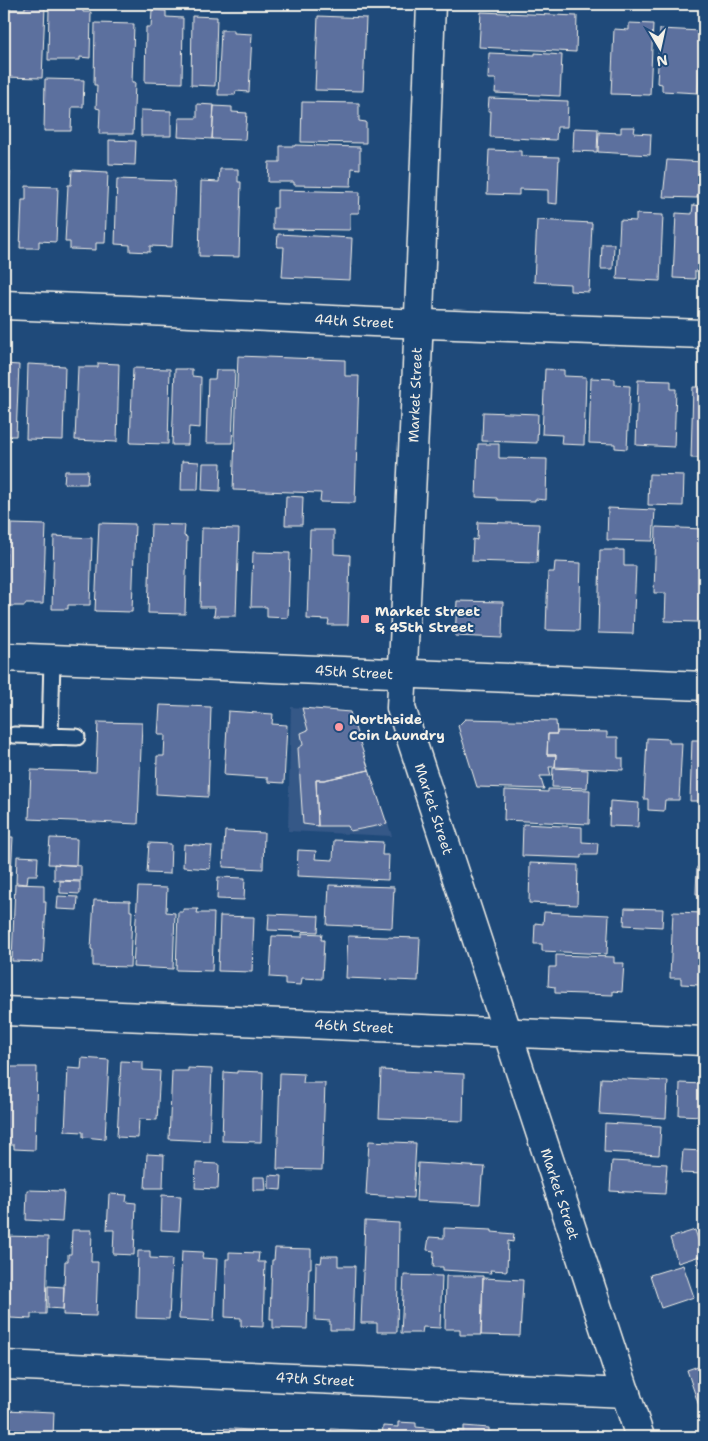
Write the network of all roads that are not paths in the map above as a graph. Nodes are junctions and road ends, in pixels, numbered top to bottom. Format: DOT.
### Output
graph roads {
  1 [pos="431,4"];
  2 [pos="4,305"];
  3 [pos="418,324"];
  4 [pos="704,334"];
  5 [pos="4,657"];
  6 [pos="52,659"];
  7 [pos="402,674"];
  8 [pos="704,686"];
  9 [pos="14,735"];
  10 [pos="50,737"];
  11 [pos="77,737"];
  12 [pos="4,1011"];
  13 [pos="508,1033"];
  14 [pos="704,1041"];
  15 [pos="4,1365"];
  16 [pos="626,1393"];
  17 [pos="640,1437"];
  1 -- 3 [label="street, Market Street"];
  2 -- 3 [label="street, 44th Street"];
  3 -- 4 [label="street, 44th Street"];
  3 -- 7 [label="street, Market Street"];
  5 -- 6 [label="street, 45th Street"];
  6 -- 7 [label="street, 45th Street"];
  6 -- 10 [label="lane"];
  7 -- 8 [label="street, 45th Street"];
  7 -- 13 [label="street, Market Street"];
  9 -- 10 [label="lane"];
  10 -- 11 [label="lane"];
  12 -- 13 [label="street, 46th Street"];
  13 -- 14 [label="street, 46th Street"];
  13 -- 16 [label="street, Market Street"];
  15 -- 16 [label="street, 47th Street"];
  16 -- 17 [label="street, Market Street"];
}
